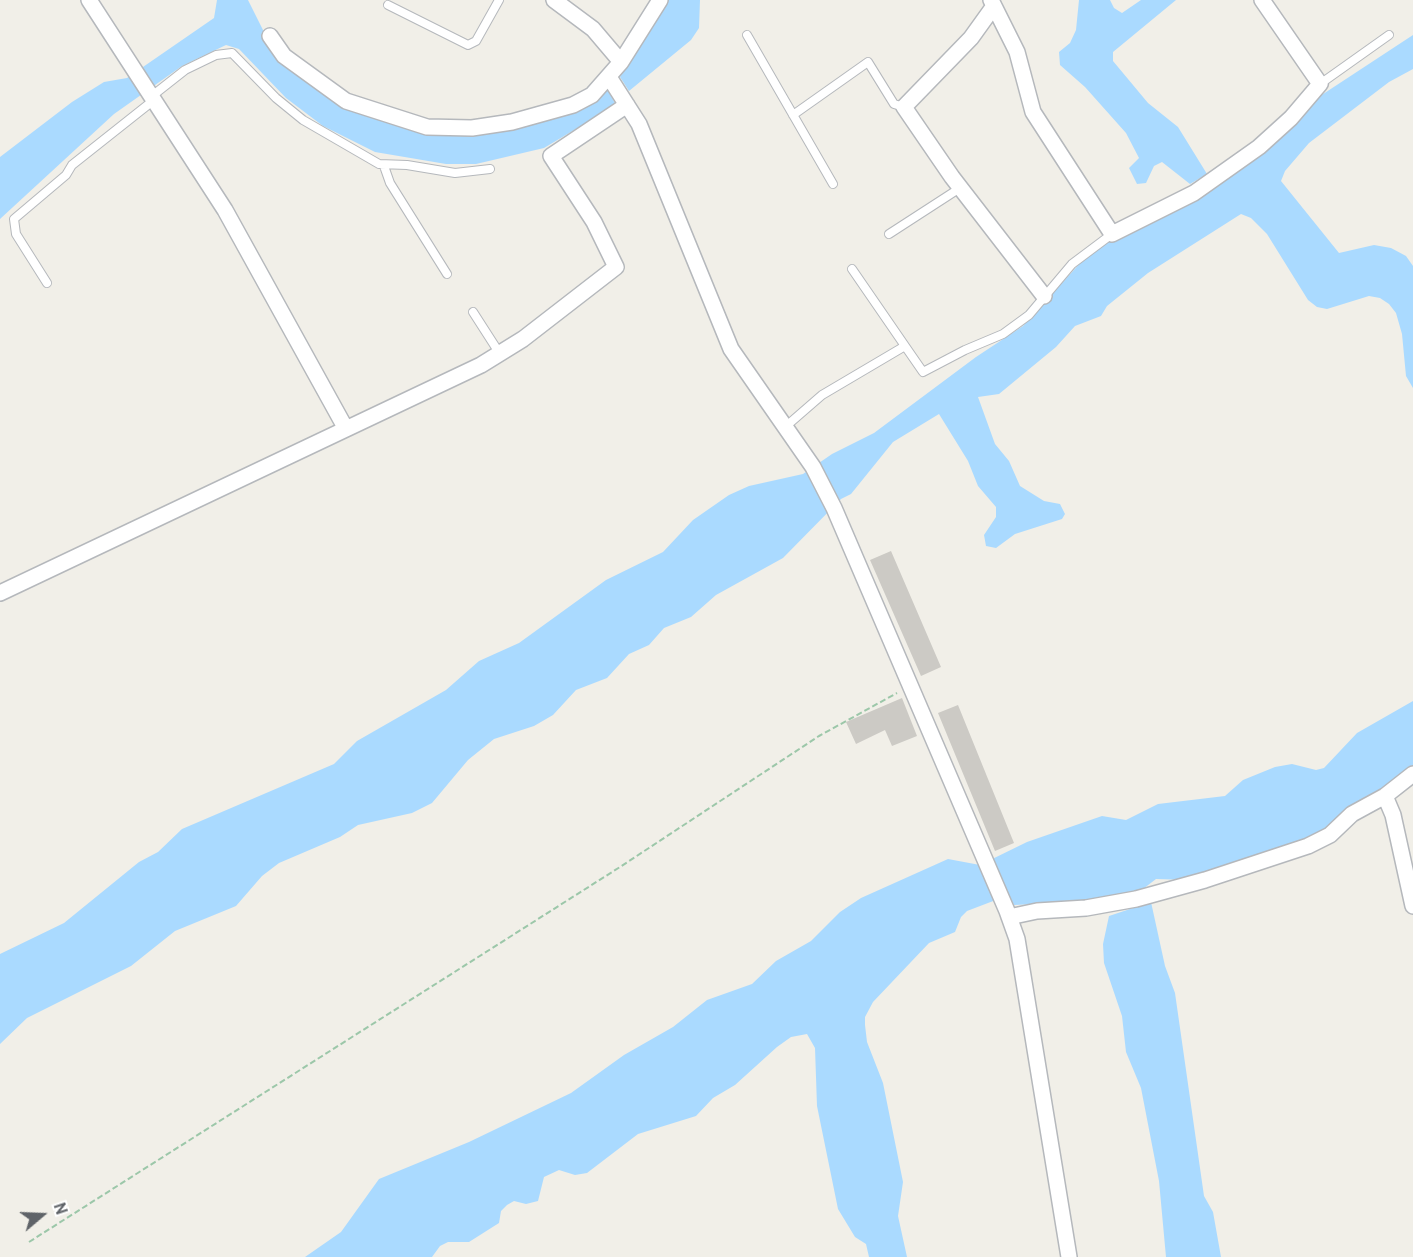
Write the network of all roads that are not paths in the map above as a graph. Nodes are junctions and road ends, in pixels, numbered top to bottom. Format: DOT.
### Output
graph roads {
  1 [pos="90,0"];
  2 [pos="499,0"];
  3 [pos="554,0"];
  4 [pos="660,0"];
  5 [pos="1262,0"];
  6 [pos="992,3"];
  7 [pos="388,5"];
  8 [pos="747,35"];
  9 [pos="1389,35"];
  10 [pos="270,36"];
  11 [pos="621,62"];
  12 [pos="609,77"];
  13 [pos="1320,84"];
  14 [pos="152,97"];
  15 [pos="627,105"];
  16 [pos="904,107"];
  17 [pos="793,115"];
  18 [pos="384,166"];
  19 [pos="490,169"];
  20 [pos="833,184"];
  21 [pos="960,188"];
  22 [pos="889,234"];
  23 [pos="1112,234"];
  24 [pos="852,269"];
  25 [pos="447,274"];
  26 [pos="47,283"];
  27 [pos="1044,296"];
  28 [pos="473,312"];
  29 [pos="905,346"];
  30 [pos="500,354"];
  31 [pos="784,428"];
  32 [pos="346,429"];
  33 [pos="0,593"];
  34 [pos="1413,774"];
  35 [pos="1385,796"];
  36 [pos="1413,906"];
  37 [pos="1008,914"];
  38 [pos="1070,1257"];
  1 -- 14 [label="street"];
  2 -- 7 [label="lane"];
  3 -- 11 [label="street"];
  4 -- 11 [label="street"];
  5 -- 13 [label="street"];
  6 -- 16 [label="street"];
  6 -- 23 [label="street"];
  8 -- 17 [label="lane"];
  9 -- 13 [label="lane"];
  10 -- 12 [label="street"];
  11 -- 12 [label="street"];
  12 -- 15 [label="street"];
  13 -- 23 [label="street"];
  14 -- 18 [label="lane"];
  14 -- 26 [label="lane"];
  14 -- 32 [label="street"];
  15 -- 30 [label="street"];
  15 -- 31 [label="street"];
  16 -- 17 [label="lane"];
  16 -- 21 [label="street"];
  17 -- 20 [label="lane"];
  18 -- 19 [label="lane"];
  18 -- 25 [label="lane"];
  21 -- 22 [label="lane"];
  21 -- 27 [label="street"];
  23 -- 27 [label="lane"];
  24 -- 29 [label="lane"];
  27 -- 29 [label="lane"];
  28 -- 30 [label="lane"];
  29 -- 31 [label="lane"];
  30 -- 32 [label="street"];
  31 -- 37 [label="street"];
  32 -- 33 [label="street"];
  34 -- 35 [label="street"];
  35 -- 36 [label="street"];
  35 -- 37 [label="street"];
  37 -- 38 [label="street"];
}
